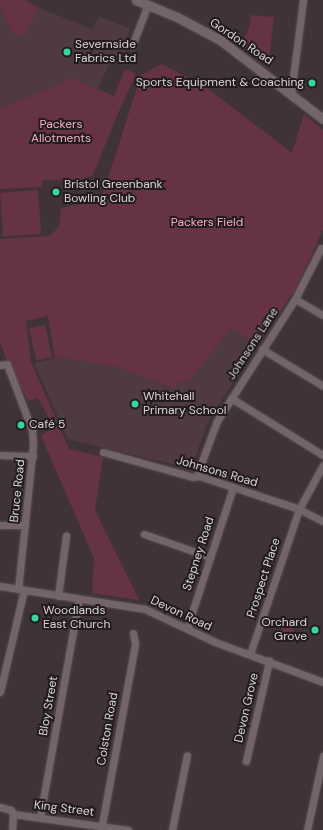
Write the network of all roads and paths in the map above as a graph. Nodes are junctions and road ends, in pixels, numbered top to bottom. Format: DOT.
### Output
graph roads {
  1 [pos="136,0"];
  2 [pos="303,0"];
  3 [pos="148,4"];
  4 [pos="132,46"];
  5 [pos="291,93"];
  6 [pos="323,119"];
  7 [pos="322,248"];
  8 [pos="295,298"];
  9 [pos="323,315"];
  10 [pos="262,349"];
  11 [pos="0,365"];
  12 [pos="323,386"];
  13 [pos="231,398"];
  14 [pos="103,452"];
  15 [pos="0,455"];
  16 [pos="323,455"];
  17 [pos="33,456"];
  18 [pos="323,465"];
  19 [pos="199,476"];
  20 [pos="233,487"];
  21 [pos="299,509"];
  22 [pos="323,521"];
  23 [pos="0,525"];
  24 [pos="26,525"];
  25 [pos="144,534"];
  26 [pos="66,536"];
  27 [pos="210,557"];
  28 [pos="0,586"];
  29 [pos="21,590"];
  30 [pos="58,596"];
  31 [pos="79,599"];
  32 [pos="187,628"];
  33 [pos="133,632"];
  34 [pos="250,654"];
  35 [pos="0,659"];
  36 [pos="8,661"];
  37 [pos="269,661"];
  38 [pos="323,682"];
  39 [pos="0,692"];
  40 [pos="186,756"];
  41 [pos="323,756"];
  42 [pos="246,761"];
  43 [pos="0,807"];
  44 [pos="13,814"];
  45 [pos="40,817"];
  46 [pos="101,828"];
  47 [pos="12,830"];
  48 [pos="128,830"];
  49 [pos="172,830"];
  50 [pos="307,830"];
  1 -- 3 [label="main road, Gordon Road"];
  2 -- 5 [label="street"];
  3 -- 4 [label="street"];
  3 -- 5 [label="main road, Gordon Road"];
  5 -- 6 [label="main road, Gordon Road"];
  7 -- 8 [label="street, Johnsons Lane"];
  8 -- 9 [label="street"];
  8 -- 10 [label="street, Johnsons Lane"];
  10 -- 12 [label="street"];
  10 -- 13 [label="street, Johnsons Lane"];
  11 -- 17 [label="street, Bruce Road"];
  13 -- 16 [label="street"];
  13 -- 19 [label="street, Johnsons Lane"];
  14 -- 19 [label="street, Johnsons Road"];
  15 -- 17 [label="street"];
  17 -- 24 [label="street, Bruce Road"];
  18 -- 21 [label="street, Prospect Place"];
  19 -- 20 [label="street, Johnsons Road"];
  20 -- 21 [label="street, Johnsons Road"];
  20 -- 27 [label="street, Stepney Road"];
  21 -- 22 [label="street, Johnsons Road"];
  21 -- 34 [label="street, Prospect Place"];
  23 -- 24 [label="street"];
  24 -- 29 [label="street, Bruce Road"];
  25 -- 27 [label="street"];
  26 -- 30 [label="street"];
  27 -- 32 [label="street, Stepney Road"];
  28 -- 29 [label="street, Devon Road"];
  29 -- 30 [label="street, Devon Road"];
  29 -- 36 [label="street, Bruce Road"];
  30 -- 31 [label="street, Devon Road"];
  31 -- 32 [label="street, Devon Road"];
  31 -- 45 [label="street, Bloy Street"];
  32 -- 34 [label="street, Devon Road"];
  33 -- 46 [label="street, Colston Road"];
  34 -- 37 [label="street, Devon Road"];
  35 -- 36 [label="street"];
  36 -- 39 [label="street, Bruce Road"];
  37 -- 38 [label="street, Devon Road"];
  37 -- 42 [label="street, Devon Grove"];
  40 -- 49 [label="street"];
  41 -- 50 [label="street"];
  43 -- 44 [label="street, King Street"];
  44 -- 45 [label="street, King Street"];
  44 -- 47 [label="street"];
  45 -- 46 [label="street, King Street"];
  46 -- 48 [label="street, King Street"];
}
